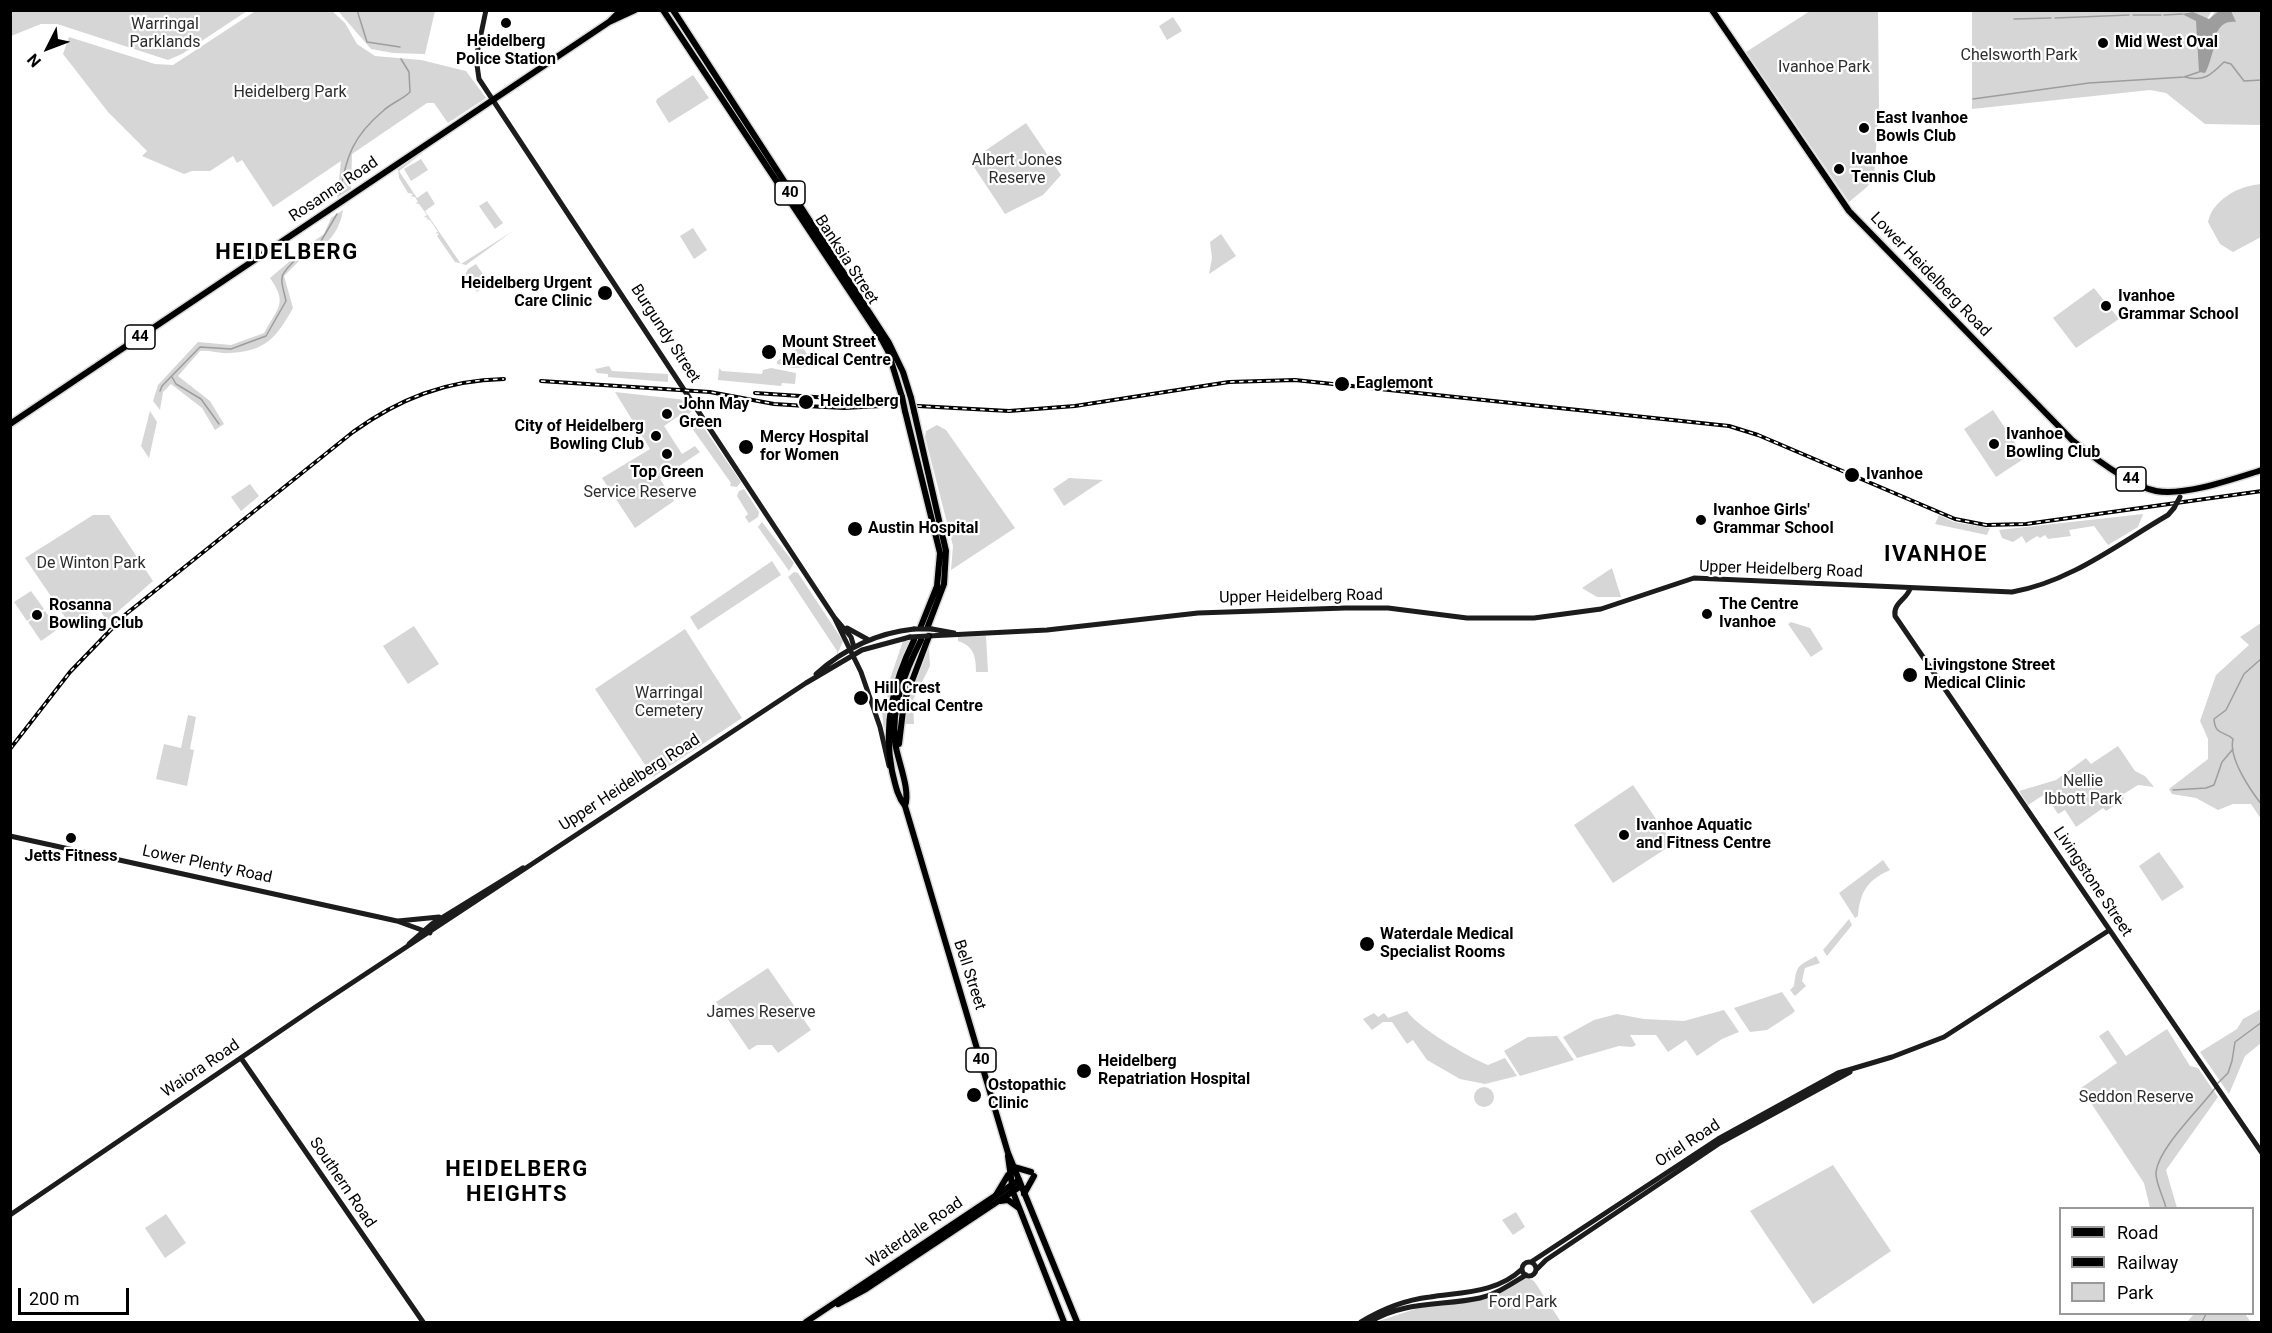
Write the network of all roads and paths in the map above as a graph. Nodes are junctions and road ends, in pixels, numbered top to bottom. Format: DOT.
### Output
graph roads {
  1 [pos="486,10"];
  2 [pos="621,10"];
  3 [pos="635,10"];
  4 [pos="663,10"];
  5 [pos="673,10"];
  6 [pos="1712,10"];
  7 [pos="609,22"];
  8 [pos="727,93"];
  9 [pos="721,98"];
  10 [pos="494,100"];
  11 [pos="10,424"];
  12 [pos="2262,470"];
  13 [pos="2184,489"];
  14 [pos="1910,589"];
  15 [pos="834,617"];
  16 [pos="840,623"];
  17 [pos="923,628"];
  18 [pos="940,629"];
  19 [pos="954,633"];
  20 [pos="929,636"];
  21 [pos="944,636"];
  22 [pos="867,639"];
  23 [pos="915,639"];
  24 [pos="846,641"];
  25 [pos="853,651"];
  26 [pos="838,658"];
  27 [pos="845,659"];
  28 [pos="859,667"];
  29 [pos="806,683"];
  30 [pos="899,762"];
  31 [pos="894,777"];
  32 [pos="906,806"];
  33 [pos="10,836"];
  34 [pos="530,865"];
  35 [pos="444,916"];
  36 [pos="414,924"];
  37 [pos="429,931"];
  38 [pos="2108,931"];
  39 [pos="414,938"];
  40 [pos="2094,940"];
  41 [pos="408,946"];
  42 [pos="2121,950"];
  43 [pos="241,1058"];
  44 [pos="1704,1151"];
  45 [pos="2262,1153"];
  46 [pos="1011,1169"];
  47 [pos="1020,1183"];
  48 [pos="1012,1188"];
  49 [pos="1024,1194"];
  50 [pos="998,1198"];
  51 [pos="1020,1209"];
  52 [pos="10,1215"];
  53 [pos="1531,1262"];
  54 [pos="1522,1269"];
  55 [pos="1536,1270"];
  56 [pos="1526,1275"];
  57 [pos="423,1323"];
  58 [pos="806,1323"];
  59 [pos="1064,1323"];
  60 [pos="1077,1323"];
  61 [pos="1360,1323"];
  62 [pos="1370,1323"];
  1 -- 10 [label="main road, Burgundy Street"];
  2 -- 7 [label="main road, 44"];
  3 -- 7 [label="main road, 44"];
  4 -- 9 [label="main road, Banksia Street / 40"];
  5 -- 8 [label="main road, Banksia Street / 40"];
  6 -- 13 [label="main road, Lower Heidelberg Road / 44"];
  7 -- 10 [label="main road, 44"];
  8 -- 9 [label="main road"];
  8 -- 17 [label="main road, Banksia Street / 40, bridge"];
  9 -- 17 [label="main road, Banksia Street / 40, bridge"];
  10 -- 11 [label="main road, Rosanna Road / 44"];
  10 -- 15 [label="main road, Burgundy Street"];
  12 -- 13 [label="main road, Lower Heidelberg Road"];
  13 -- 14 [label="main road, Upper Heidelberg Road, bridge"];
  14 -- 19 [label="main road, Upper Heidelberg Road"];
  14 -- 38 [label="main road, Livingstone Street"];
  15 -- 16 [label="main road, Burgundy Street"];
  15 -- 24 [label="main road, Burgundy Street"];
  16 -- 22 [label="main road"];
  16 -- 25 [label="main road, Burgundy Street"];
  17 -- 18 [label="main road, Upper Heidelberg Road"];
  17 -- 20 [label="main road, bridge"];
  17 -- 22 [label="main road, Upper Heidelberg Road"];
  18 -- 19 [label="main road, Upper Heidelberg Road"];
  18 -- 21 [label="main road"];
  19 -- 21 [label="main road, Upper Heidelberg Road"];
  20 -- 21 [label="main road, Upper Heidelberg Road"];
  20 -- 23 [label="main road, Upper Heidelberg Road, bridge"];
  20 -- 30 [label="main road"];
  22 -- 25 [label="main road, Upper Heidelberg Road"];
  23 -- 25 [label="main road, Upper Heidelberg Road"];
  23 -- 30 [label="main road, 40"];
  23 -- 31 [label="main road, 40"];
  24 -- 25 [label="main road, Burgundy Street"];
  24 -- 26 [label="main road"];
  25 -- 26 [label="main road, Upper Heidelberg Road"];
  25 -- 27 [label="main road, Upper Heidelberg Road"];
  25 -- 28 [label="main road, Bell Street"];
  26 -- 29 [label="main road, Upper Heidelberg Road"];
  27 -- 28 [label="main road"];
  27 -- 29 [label="main road, Upper Heidelberg Road"];
  28 -- 31 [label="main road, Bell Street"];
  29 -- 34 [label="main road, Upper Heidelberg Road"];
  30 -- 32 [label="main road, Bell Street / 40"];
  31 -- 32 [label="main road, Bell Street / 40"];
  32 -- 46 [label="main road, Bell Street / 40"];
  33 -- 36 [label="main road, Lower Plenty Road"];
  34 -- 35 [label="main road, Upper Heidelberg Road"];
  34 -- 37 [label="main road, Upper Heidelberg Road"];
  35 -- 36 [label="main road, Lower Plenty Road"];
  35 -- 37 [label="main road, Upper Heidelberg Road"];
  36 -- 37 [label="main road"];
  36 -- 39 [label="main road"];
  37 -- 39 [label="main road, Waiora Road"];
  37 -- 41 [label="main road, Waiora Road"];
  38 -- 40 [label="main road, Oriel Road"];
  38 -- 42 [label="main road, Livingstone Street"];
  39 -- 41 [label="main road, Waiora Road"];
  40 -- 42 [label="main road"];
  40 -- 44 [label="main road, Oriel Road"];
  41 -- 43 [label="main road, Waiora Road"];
  42 -- 45 [label="main road, Livingstone Street"];
  43 -- 52 [label="main road, Waiora Road"];
  43 -- 57 [label="main road, Southern Road"];
  44 -- 53 [label="main road, Oriel Road"];
  44 -- 55 [label="main road, Oriel Road"];
  46 -- 47 [label="main road, Bell Street / 40"];
  46 -- 48 [label="main road, Bell Street / 40"];
  46 -- 49 [label="main road"];
  46 -- 50 [label="main road"];
  47 -- 48 [label="main road, Waterdale Road"];
  47 -- 49 [label="main road, Bell Street / 40"];
  48 -- 50 [label="main road, Waterdale Road"];
  48 -- 51 [label="main road, Bell Street / 40"];
  49 -- 60 [label="main road, Bell Street / 40"];
  50 -- 51 [label="main road"];
  50 -- 58 [label="main road, Waterdale Road"];
  51 -- 59 [label="main road, Bell Street / 40"];
  53 -- 54 [label="main road"];
  53 -- 55 [label="main road"];
  54 -- 56 [label="main road"];
  54 -- 61 [label="main road"];
  55 -- 56 [label="main road"];
  56 -- 62 [label="main road"];
}
